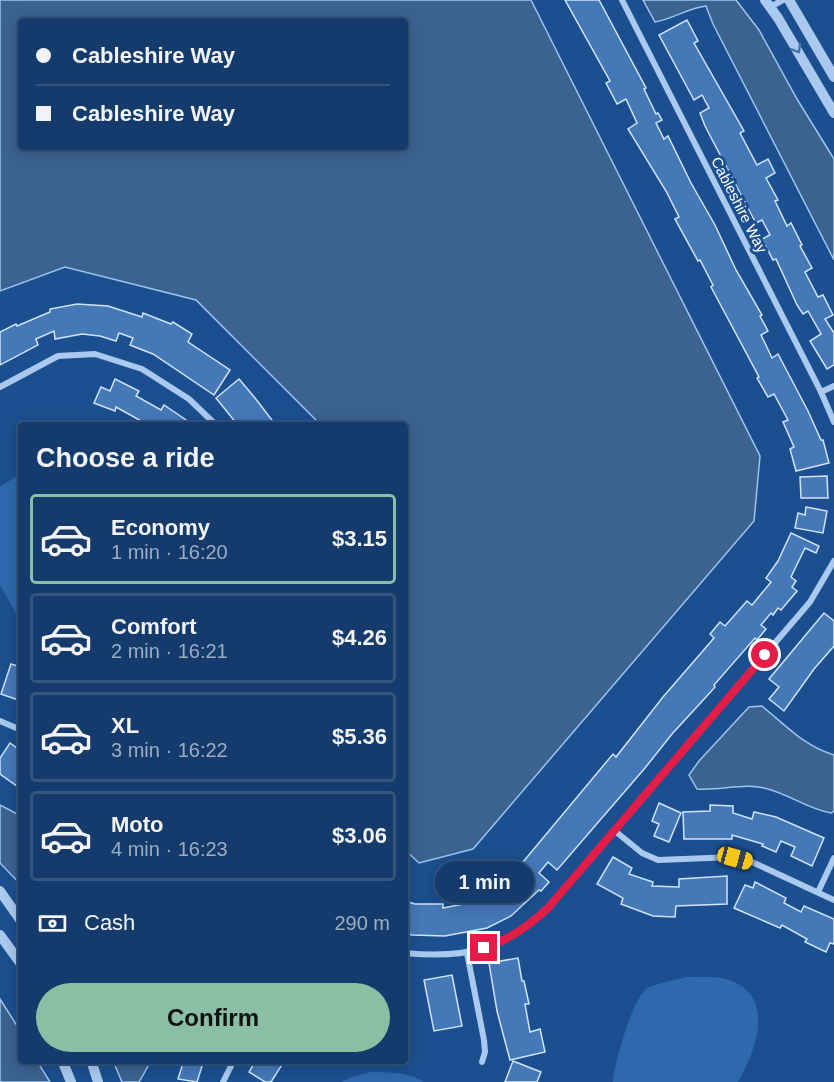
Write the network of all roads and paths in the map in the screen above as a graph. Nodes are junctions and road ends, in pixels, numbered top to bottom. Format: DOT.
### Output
graph roads {
  1 [pos="622,0"];
  2 [pos="783,0"];
  3 [pos="789,0"];
  4 [pos="768,3"];
  5 [pos="834,77"];
  6 [pos="834,113"];
  7 [pos="834,386"];
  8 [pos="0,387"];
  9 [pos="821,392"];
  10 [pos="213,422"];
  11 [pos="834,422"];
  12 [pos="834,561"];
  13 [pos="0,721"];
  14 [pos="18,729"];
  15 [pos="615,831"];
  16 [pos="834,858"];
  17 [pos="0,891"];
  18 [pos="818,892"];
  19 [pos="834,900"];
  20 [pos="18,917"];
  21 [pos="0,935"];
  22 [pos="408,952"];
  23 [pos="467,953"];
  24 [pos="18,960"];
  25 [pos="482,1062"];
  26 [pos="64,1064"];
  27 [pos="92,1064"];
  28 [pos="232,1064"];
  29 [pos="71,1082"];
  30 [pos="98,1082"];
  31 [pos="223,1082"];
  1 -- 9 [label="street, Cableshire Way"];
  2 -- 4 [label="street"];
  3 -- 5 [label="street"];
  4 -- 6 [label="street, one-way"];
  7 -- 9 [label="street"];
  8 -- 10 [label="street"];
  9 -- 11 [label="street, Cableshire Way"];
  12 -- 15 [label="street"];
  13 -- 14 [label="street"];
  15 -- 18 [label="street"];
  15 -- 23 [label="street"];
  16 -- 18 [label="street"];
  17 -- 20 [label="street"];
  18 -- 19 [label="street"];
  21 -- 24 [label="street"];
  22 -- 23 [label="street"];
  23 -- 25 [label="street"];
  26 -- 29 [label="street"];
  27 -- 30 [label="street"];
  28 -- 31 [label="street"];
}
